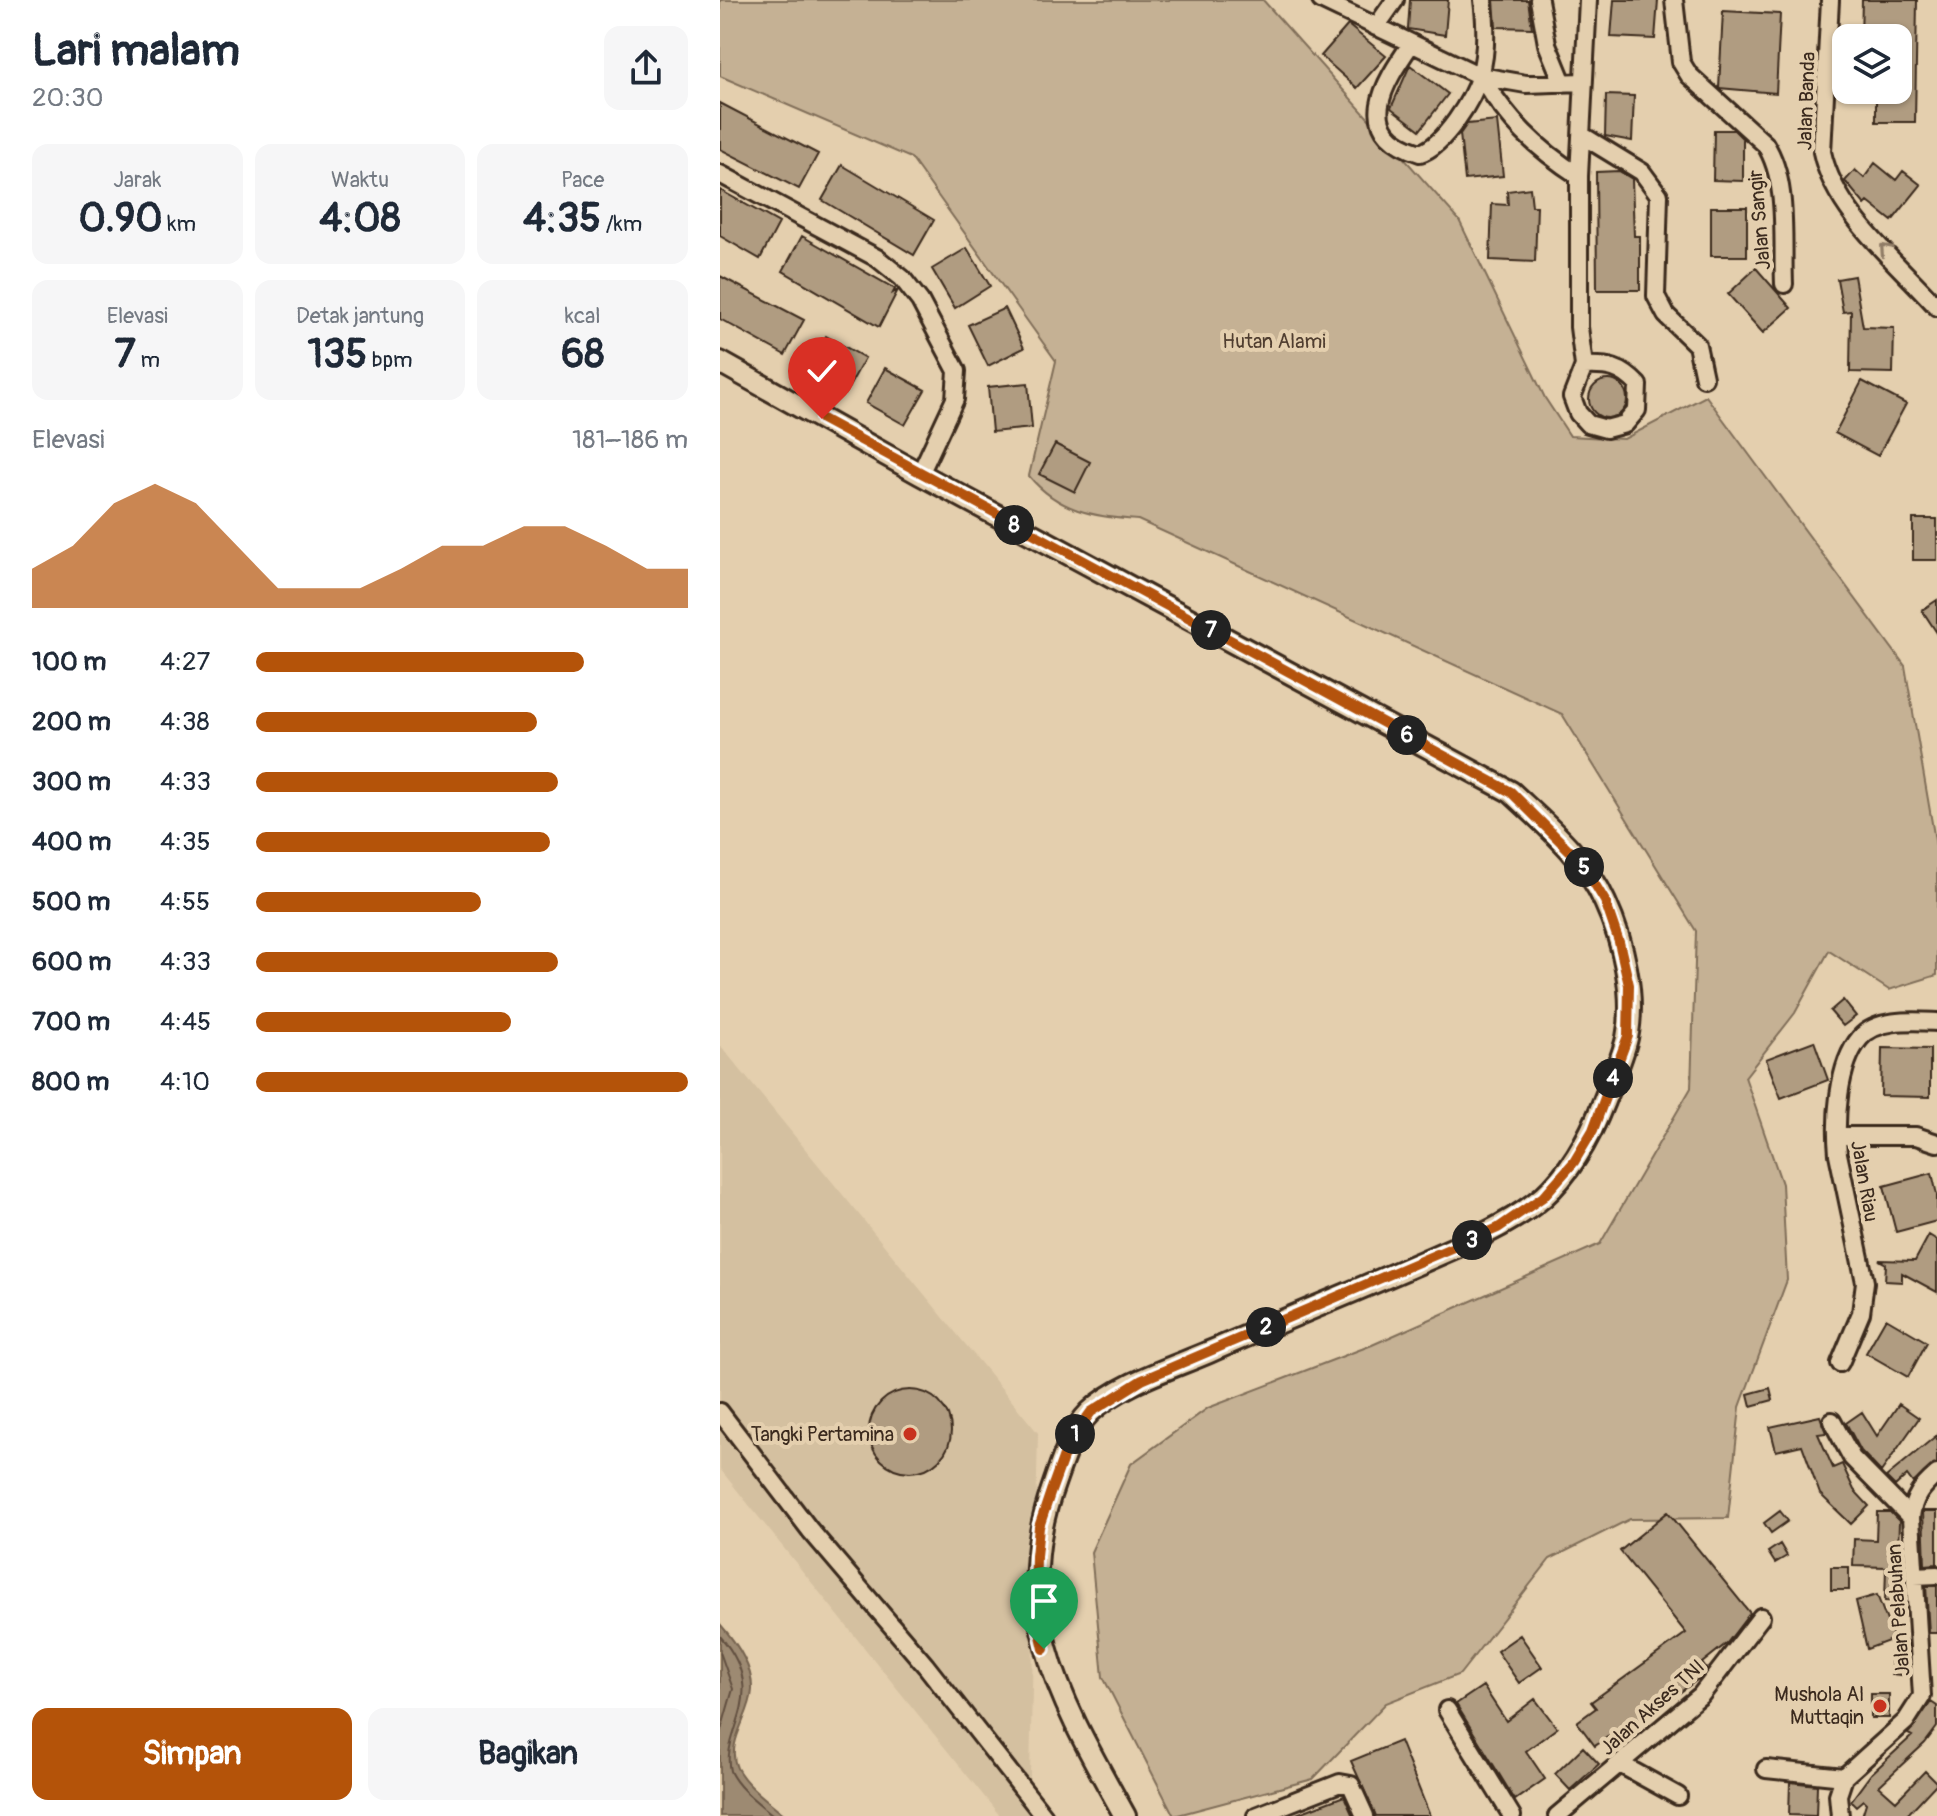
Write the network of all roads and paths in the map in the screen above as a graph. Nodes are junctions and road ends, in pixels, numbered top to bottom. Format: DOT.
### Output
graph roads {
  1 [pos="1321,0"];
  2 [pos="1395,0"];
  3 [pos="1483,0"];
  4 [pos="1539,0"];
  5 [pos="1588,0"];
  6 [pos="1674,0"];
  7 [pos="1830,0"];
  8 [pos="1376,27"];
  9 [pos="1411,44"];
  10 [pos="1480,76"];
  11 [pos="1583,82"];
  12 [pos="1563,83"];
  13 [pos="1583,136"];
  14 [pos="720,174"];
  15 [pos="1579,176"];
  16 [pos="1784,284"];
  17 [pos="1937,307"];
  18 [pos="720,362"];
  19 [pos="1584,366"];
  20 [pos="1704,378"];
  21 [pos="920,474"];
  22 [pos="1937,1022"];
  23 [pos="1837,1136"];
  24 [pos="1937,1143"];
  25 [pos="1840,1363"];
  26 [pos="720,1412"];
  27 [pos="1832,1421"];
  28 [pos="1937,1474"];
  29 [pos="1911,1518"];
  30 [pos="1937,1575"];
  31 [pos="1914,1576"];
  32 [pos="1761,1617"];
  33 [pos="1447,1710"];
  34 [pos="1620,1764"];
  35 [pos="1766,1769"];
  36 [pos="1844,1777"];
  37 [pos="1678,1796"];
  38 [pos="1044,1816"];
  39 [pos="1125,1816"];
  40 [pos="1256,1816"];
  41 [pos="1365,1816"];
  42 [pos="1512,1816"];
  43 [pos="1557,1816"];
  44 [pos="1840,1816"];
  1 -- 8 [label="street"];
  2 -- 8 [label="street"];
  3 -- 10 [label="street"];
  4 -- 12 [label="street"];
  5 -- 11 [label="street"];
  6 -- 16 [label="street, Jalan Sangir"];
  17 -- 7 [label="street, Jalan Banda, one-way"];
  8 -- 9 [label="street"];
  9 -- 10 [label="street"];
  9 -- 10 [label="street"];
  10 -- 12 [label="street"];
  10 -- 15 [label="street"];
  11 -- 12 [label="street"];
  11 -- 13 [label="street"];
  13 -- 15 [label="street"];
  13 -- 20 [label="street"];
  14 -- 21 [label="street"];
  15 -- 19 [label="street"];
  18 -- 21 [label="main road"];
  19 -- 19 [label="street"];
  21 -- 39 [label="main road"];
  22 -- 23 [label="street, Jalan Riau"];
  23 -- 24 [label="street"];
  23 -- 25 [label="street, Jalan Riau"];
  26 -- 38 [label="street"];
  27 -- 29 [label="street"];
  28 -- 29 [label="street, Jalan Pelabuhan"];
  29 -- 31 [label="street, Jalan Pelabuhan"];
  30 -- 31 [label="street"];
  31 -- 36 [label="street, Jalan Pelabuhan"];
  32 -- 34 [label="street, Jalan Akses TNI"];
  33 -- 42 [label="street"];
  34 -- 37 [label="street"];
  34 -- 43 [label="street, Jalan Akses TNI"];
  35 -- 36 [label="street"];
  36 -- 44 [label="street"];
  40 -- 41 [label="street"];
}
